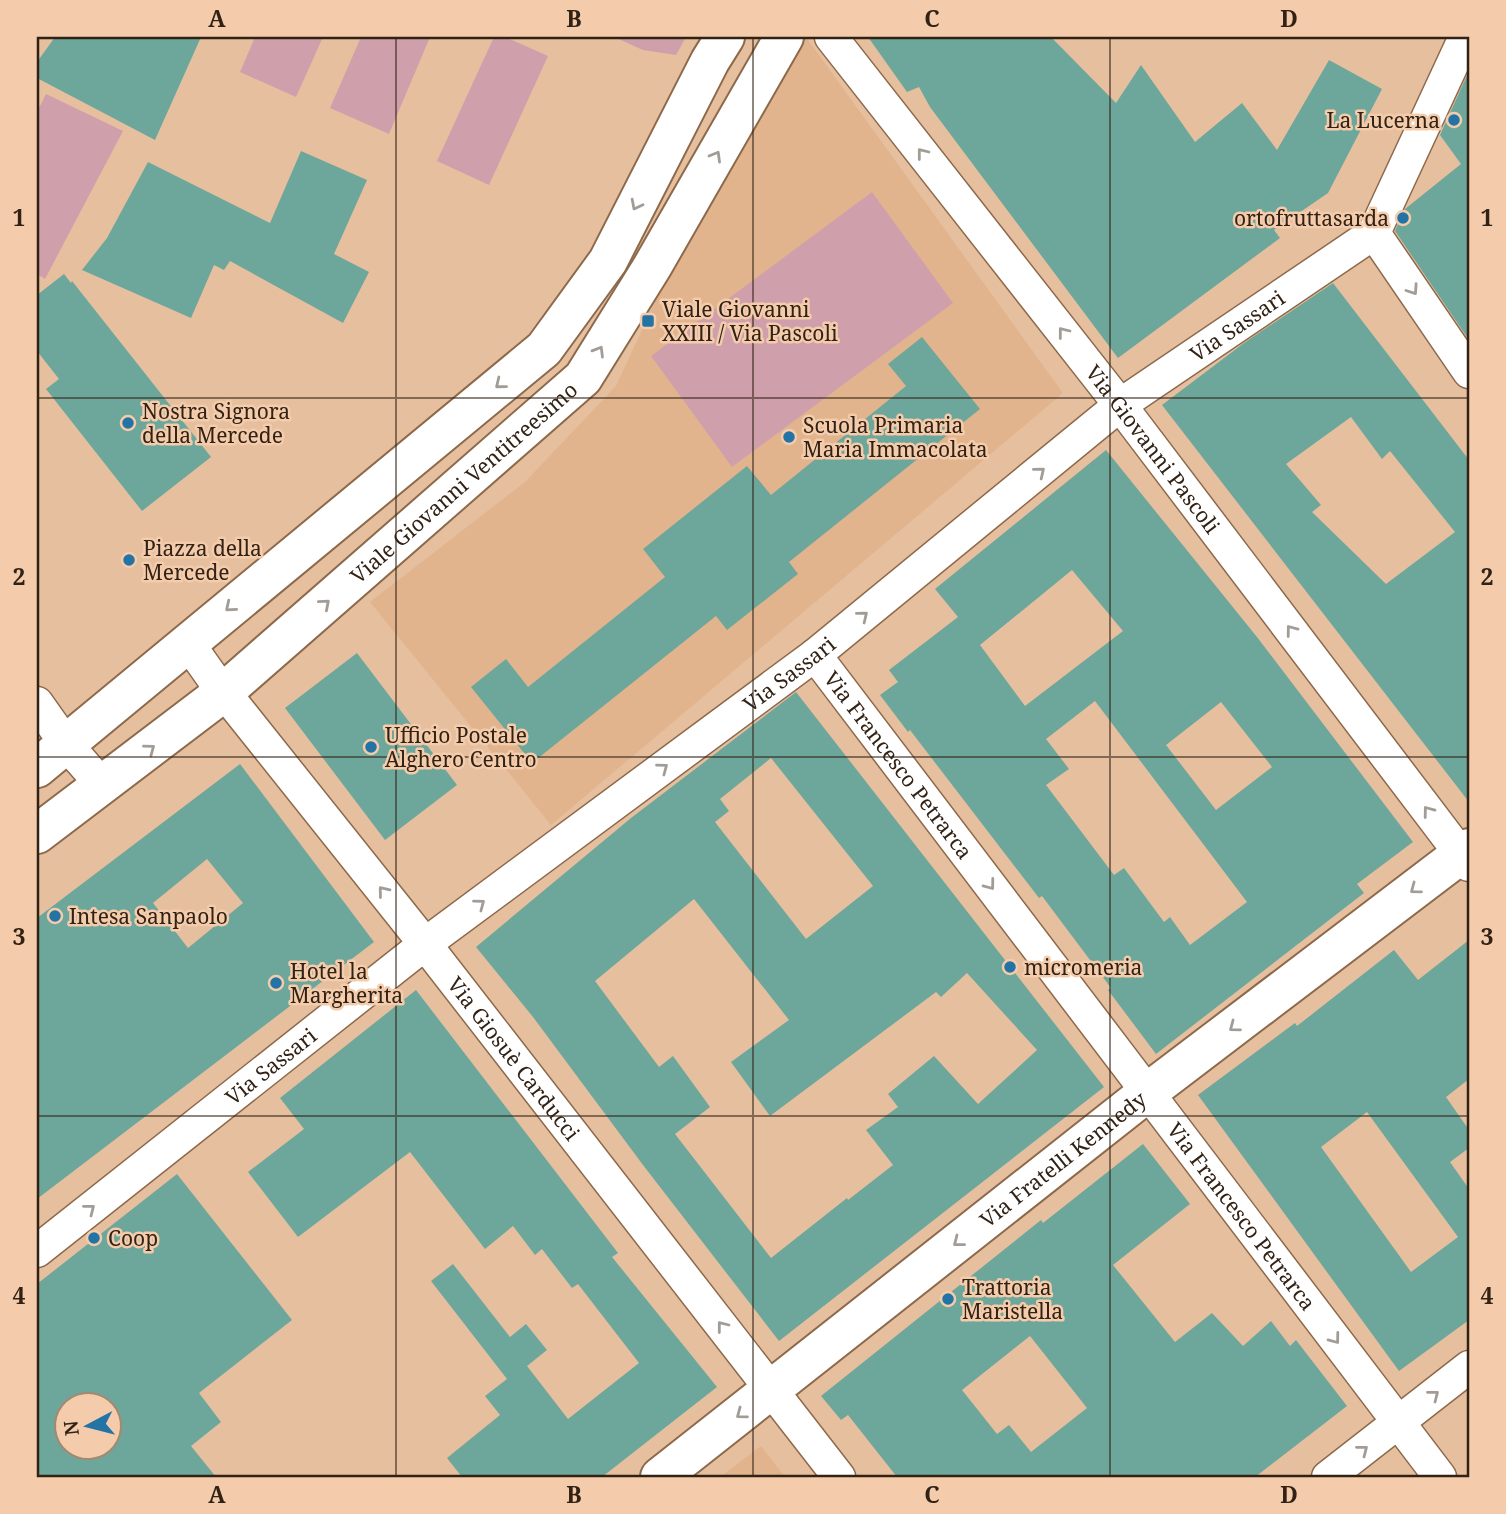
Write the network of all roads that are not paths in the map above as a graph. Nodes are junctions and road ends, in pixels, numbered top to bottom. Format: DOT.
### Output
graph roads {
  1 [pos="725,37"];
  2 [pos="784,37"];
  3 [pos="831,37"];
  4 [pos="1465,37"];
  5 [pos="1374,233"];
  6 [pos="1469,372"];
  7 [pos="1120,405"];
  8 [pos="188,643"];
  9 [pos="816,655"];
  10 [pos="224,692"];
  11 [pos="37,703"];
  12 [pos="66,744"];
  13 [pos="37,768"];
  14 [pos="102,785"];
  15 [pos="37,834"];
  16 [pos="1466,856"];
  17 [pos="425,944"];
  18 [pos="1148,1092"];
  19 [pos="37,1251"];
  20 [pos="1469,1367"];
  21 [pos="771,1391"];
  22 [pos="1398,1422"];
  23 [pos="660,1477"];
  24 [pos="839,1477"];
  25 [pos="1328,1477"];
  26 [pos="1440,1477"];
  1 -- 8 [label="main road, one-way"];
  10 -- 2 [label="main road, Viale Giovanni Ventitreesimo, one-way"];
  7 -- 3 [label="street, Via Giovanni Pascoli, one-way"];
  4 -- 5 [label="street"];
  5 -- 6 [label="street, one-way"];
  5 -- 7 [label="street, Via Sassari"];
  9 -- 7 [label="street, Via Sassari, one-way"];
  16 -- 7 [label="street, Via Giovanni Pascoli, one-way"];
  8 -- 10 [label="street, Via Giosuè Carducci"];
  8 -- 12 [label="main road"];
  17 -- 9 [label="street, Via Sassari, one-way"];
  9 -- 18 [label="street, Via Francesco Petrarca, one-way"];
  14 -- 10 [label="main road, Viale Giovanni Ventitreesimo, one-way"];
  17 -- 10 [label="street, Via Giosuè Carducci, one-way"];
  11 -- 12 [label="street"];
  12 -- 13 [label="main road"];
  12 -- 14 [label="street"];
  14 -- 15 [label="main road, Viale Giovanni Ventitreesimo"];
  16 -- 18 [label="main road, Via Fratelli Kennedy, one-way"];
  19 -- 17 [label="street, Via Sassari, one-way"];
  21 -- 17 [label="street, Via Giosuè Carducci, one-way"];
  18 -- 21 [label="main road, Via Fratelli Kennedy, one-way"];
  18 -- 22 [label="street, Via Francesco Petrarca, one-way"];
  22 -- 20 [label="street, one-way"];
  21 -- 23 [label="main road, Via Fratelli Kennedy, one-way"];
  21 -- 24 [label="street, Via Giosuè Carducci"];
  25 -- 22 [label="street, one-way"];
  22 -- 26 [label="street, Via Francesco Petrarca"];
}
